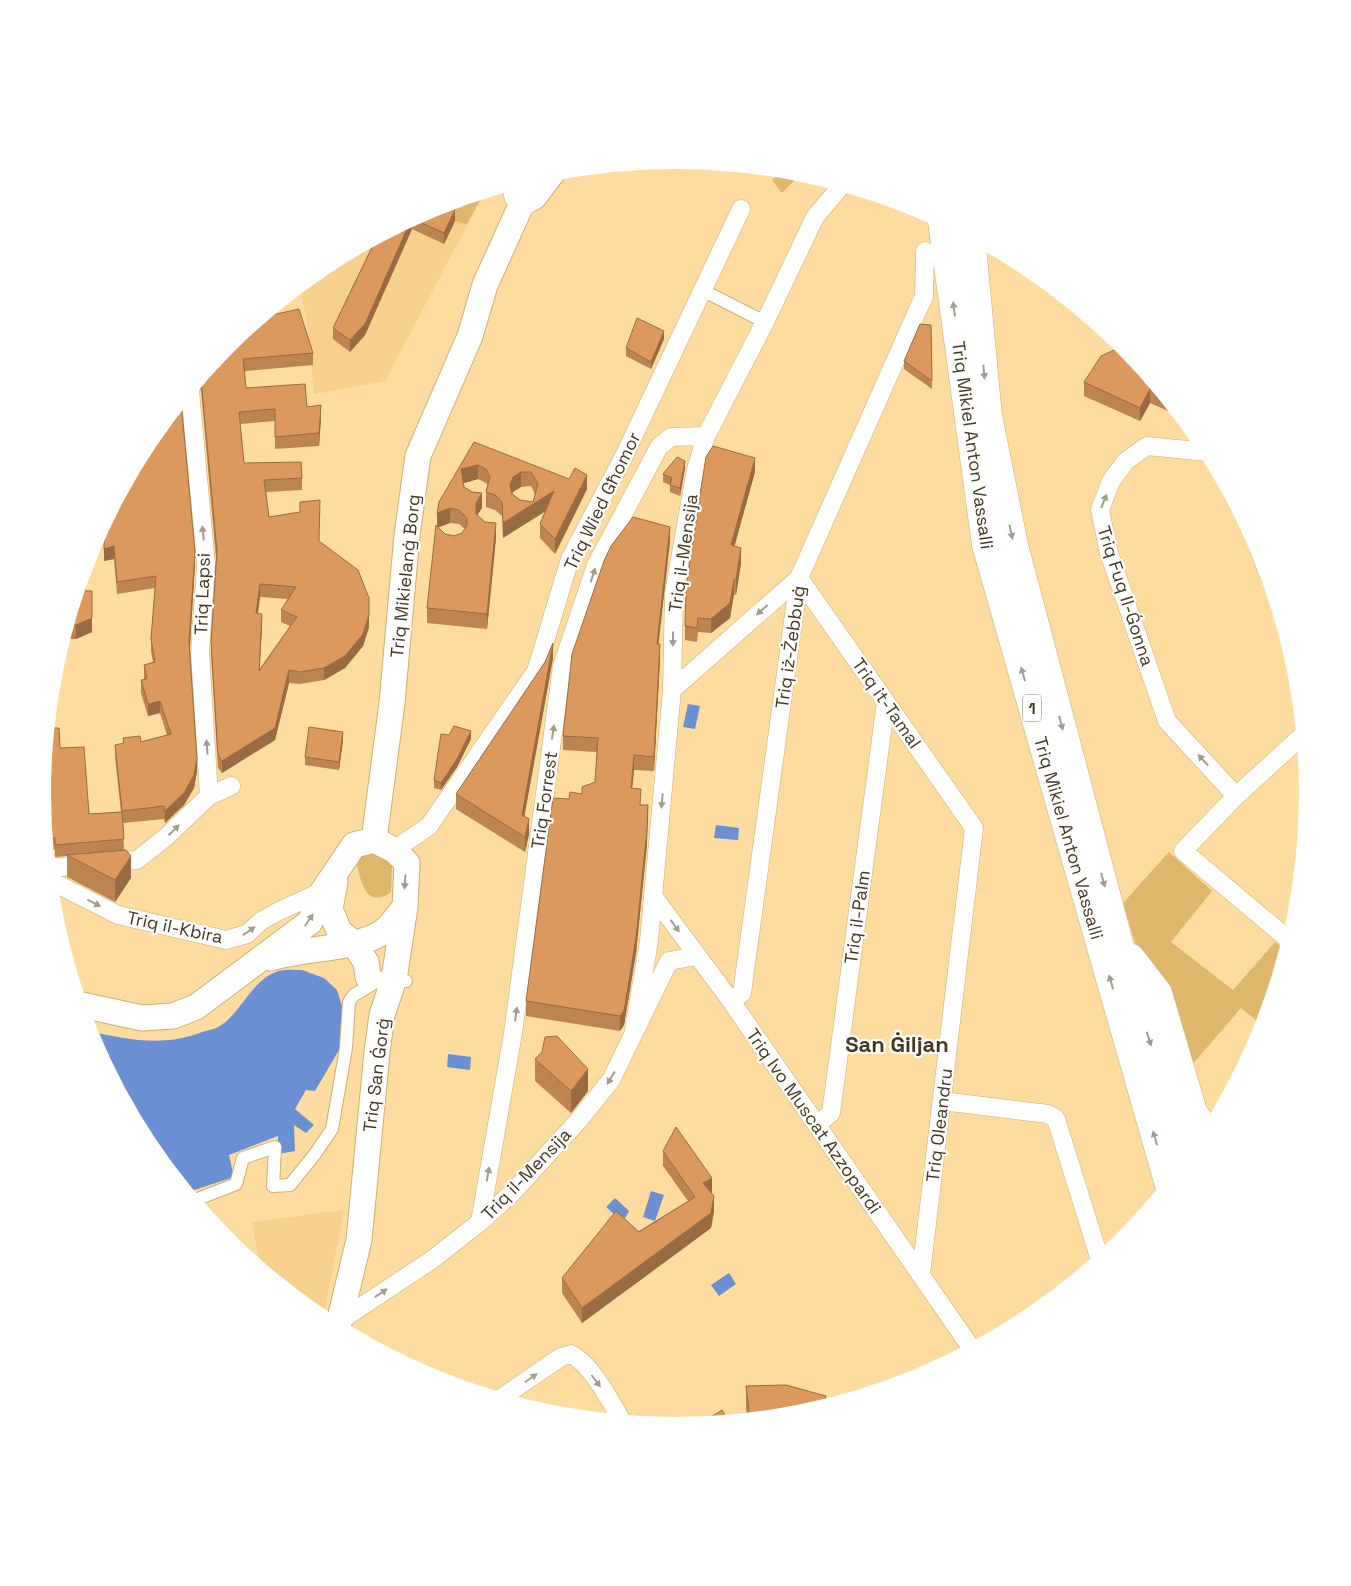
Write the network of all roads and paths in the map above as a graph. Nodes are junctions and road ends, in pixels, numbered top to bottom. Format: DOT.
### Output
graph roads {
  1 [pos="544,183"];
  2 [pos="838,190"];
  3 [pos="520,192"];
  4 [pos="741,210"];
  5 [pos="943,229"];
  6 [pos="971,243"];
  7 [pos="925,251"];
  8 [pos="702,290"];
  9 [pos="765,322"];
  10 [pos="191,400"];
  11 [pos="706,436"];
  12 [pos="1198,451"];
  13 [pos="800,578"];
  14 [pos="562,666"];
  15 [pos="536,670"];
  16 [pos="672,690"];
  17 [pos="886,702"];
  18 [pos="1297,741"];
  19 [pos="231,786"];
  20 [pos="209,796"];
  21 [pos="1236,796"];
  22 [pos="974,828"];
  23 [pos="384,845"];
  24 [pos="56,867"];
  25 [pos="330,882"];
  26 [pos="59,885"];
  27 [pos="653,896"];
  28 [pos="405,907"];
  29 [pos="1283,935"];
  30 [pos="1119,942"];
  31 [pos="354,944"];
  32 [pos="315,948"];
  33 [pos="698,956"];
  34 [pos="647,958"];
  35 [pos="669,961"];
  36 [pos="259,962"];
  37 [pos="385,980"];
  38 [pos="731,1001"];
  39 [pos="89,1007"];
  40 [pos="633,1035"];
  41 [pos="942,1101"];
  42 [pos="817,1125"];
  43 [pos="1204,1126"];
  44 [pos="1185,1153"];
  45 [pos="1166,1179"];
  46 [pos="200,1198"];
  47 [pos="480,1222"];
  48 [pos="1098,1252"];
  49 [pos="922,1274"];
  50 [pos="338,1318"];
  51 [pos="341,1320"];
  52 [pos="969,1344"];
  53 [pos="507,1394"];
  54 [pos="618,1414"];
  1 -- 3 [label="main road, Triq Mikielanġ Borg"];
  2 -- 9 [label="street, Triq il-Mensija"];
  3 -- 23 [label="main road, Triq Mikielanġ Borg"];
  4 -- 8 [label="street, Triq Wied Għomor"];
  45 -- 5 [label="highway, Triq Mikiel Anton Vassalli / 1, one-way"];
  6 -- 30 [label="highway, Triq Mikiel Anton Vassalli / 1, one-way"];
  7 -- 13 [label="street, Triq iż-Żebbuġ"];
  8 -- 9 [label="street"];
  8 -- 15 [label="street, Triq Wied Għomor"];
  9 -- 11 [label="street, Triq il-Mensija"];
  20 -- 10 [label="street, Triq Lapsi, one-way"];
  14 -- 11 [label="street, Triq Forrest, one-way"];
  11 -- 16 [label="street, Triq il-Mensija, one-way"];
  21 -- 12 [label="street, Triq Fuq Il-Ǵonna, one-way"];
  13 -- 16 [label="street, one-way"];
  13 -- 17 [label="street, Triq it-Tamal"];
  13 -- 38 [label="street, Triq iż-Żebbuġ"];
  14 -- 15 [label="street"];
  47 -- 14 [label="street, Triq Forrest, one-way"];
  15 -- 23 [label="street, Triq Wied Għomor"];
  16 -- 27 [label="street, Triq il-Mensija, one-way"];
  17 -- 22 [label="street, Triq it-Tamal"];
  17 -- 42 [label="street, Triq il-Palm"];
  18 -- 21 [label="street"];
  19 -- 20 [label="street"];
  24 -- 20 [label="street, one-way"];
  21 -- 29 [label="street"];
  22 -- 41 [label="street, Triq Oleandru"];
  23 -- 25 [label="main road"];
  23 -- 28 [label="main road, one-way"];
  26 -- 25 [label="street, Triq il-Kbira, one-way"];
  25 -- 31 [label="main road"];
  36 -- 25 [label="main road, one-way"];
  27 -- 33 [label="street, Triq Ivo Muscat Azzopardi, one-way"];
  27 -- 34 [label="street, Triq il-Mensija"];
  28 -- 31 [label="main road"];
  28 -- 37 [label="main road"];
  30 -- 43 [label="highway"];
  30 -- 44 [label="highway, Triq Mikiel Anton Vassalli / 1, one-way"];
  31 -- 32 [label="main road"];
  31 -- 37 [label="main road"];
  32 -- 36 [label="main road"];
  32 -- 37 [label="main road"];
  33 -- 35 [label="street"];
  33 -- 38 [label="street, Triq Ivo Muscat Azzopardi"];
  34 -- 35 [label="street"];
  34 -- 40 [label="street, Triq il-Mensija"];
  35 -- 40 [label="street, Triq il-Mensija"];
  36 -- 39 [label="main road"];
  37 -- 46 [label="street"];
  37 -- 50 [label="main road, Triq San Ġorġ"];
  38 -- 42 [label="street, Triq Ivo Muscat Azzopardi"];
  40 -- 47 [label="street, Triq il-Mensija, one-way"];
  41 -- 48 [label="street"];
  41 -- 49 [label="street, Triq Oleandru"];
  42 -- 49 [label="street, Triq Ivo Muscat Azzopardi"];
  51 -- 47 [label="street, Triq il-Mensija, one-way"];
  49 -- 52 [label="street, Triq Ivo Muscat Azzopardi"];
  53 -- 54 [label="street, one-way"];
}
